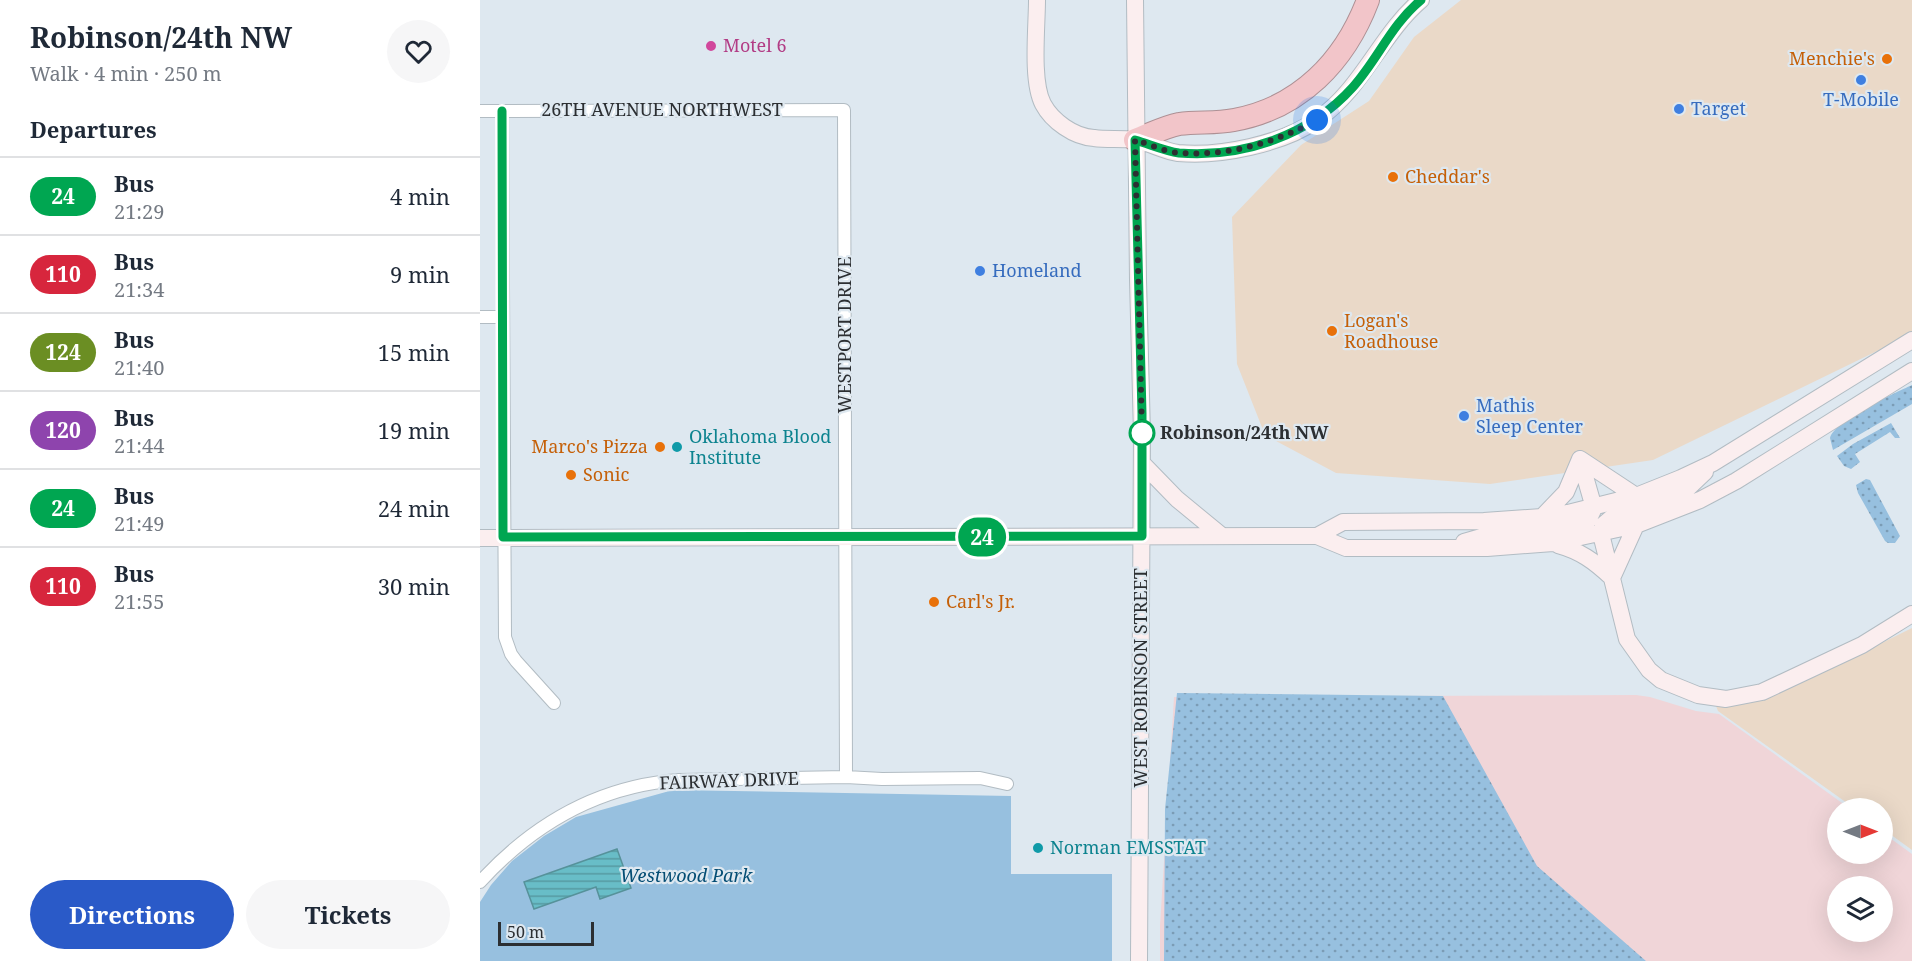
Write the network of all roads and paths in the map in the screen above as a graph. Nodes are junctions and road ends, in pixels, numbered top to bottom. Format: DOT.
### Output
graph roads {
  1 [pos="1037,0"];
  2 [pos="1135,0"];
  3 [pos="1368,0"];
  4 [pos="1420,0"];
  5 [pos="844,110"];
  6 [pos="480,111"];
  7 [pos="502,111"];
  8 [pos="1135,140"];
  9 [pos="480,317"];
  10 [pos="503,317"];
  11 [pos="1912,339"];
  12 [pos="1912,371"];
  13 [pos="1580,459"];
  14 [pos="1716,461"];
  15 [pos="1142,463"];
  16 [pos="1636,496"];
  17 [pos="1594,508"];
  18 [pos="1542,517"];
  19 [pos="1636,525"];
  20 [pos="1601,534"];
  21 [pos="1142,536"];
  22 [pos="1222,536"];
  23 [pos="1317,536"];
  24 [pos="503,537"];
  25 [pos="480,538"];
  26 [pos="846,538"];
  27 [pos="1553,543"];
  28 [pos="1443,548"];
  29 [pos="1612,578"];
  30 [pos="1912,614"];
  31 [pos="554,703"];
  32 [pos="846,777"];
  33 [pos="1007,784"];
  34 [pos="480,882"];
  35 [pos="1139,961"];
  1 -- 8 [label="main road"];
  2 -- 8 [label="main road, WEST ROBINSON STREET"];
  3 -- 8 [label="highway"];
  4 -- 8 [label="main road"];
  5 -- 7 [label="street, 26TH AVENUE NORTHWEST"];
  5 -- 26 [label="street, WESTPORT DRIVE"];
  6 -- 7 [label="street, 26TH AVENUE NORTHWEST"];
  7 -- 10 [label="street"];
  8 -- 15 [label="main road, WEST ROBINSON STREET"];
  9 -- 10 [label="street"];
  10 -- 24 [label="street"];
  11 -- 14 [label="main road"];
  12 -- 19 [label="main road"];
  13 -- 16 [label="main road"];
  13 -- 17 [label="main road"];
  13 -- 18 [label="main road"];
  14 -- 16 [label="main road"];
  14 -- 20 [label="main road"];
  15 -- 21 [label="main road, WEST ROBINSON STREET"];
  15 -- 22 [label="main road"];
  16 -- 17 [label="main road"];
  17 -- 18 [label="main road"];
  17 -- 28 [label="main road"];
  18 -- 23 [label="main road"];
  19 -- 20 [label="main road"];
  19 -- 29 [label="main road"];
  20 -- 27 [label="main road"];
  20 -- 29 [label="main road"];
  21 -- 22 [label="main road"];
  21 -- 26 [label="main road"];
  21 -- 35 [label="main road, WEST ROBINSON STREET"];
  22 -- 23 [label="main road"];
  23 -- 28 [label="main road"];
  24 -- 25 [label="main road"];
  24 -- 26 [label="main road"];
  24 -- 31 [label="street"];
  26 -- 32 [label="street, WESTPORT DRIVE"];
  27 -- 28 [label="main road"];
  27 -- 29 [label="main road"];
  29 -- 30 [label="main road"];
  32 -- 33 [label="street, FAIRWAY DRIVE"];
  32 -- 34 [label="street, FAIRWAY DRIVE"];
}
